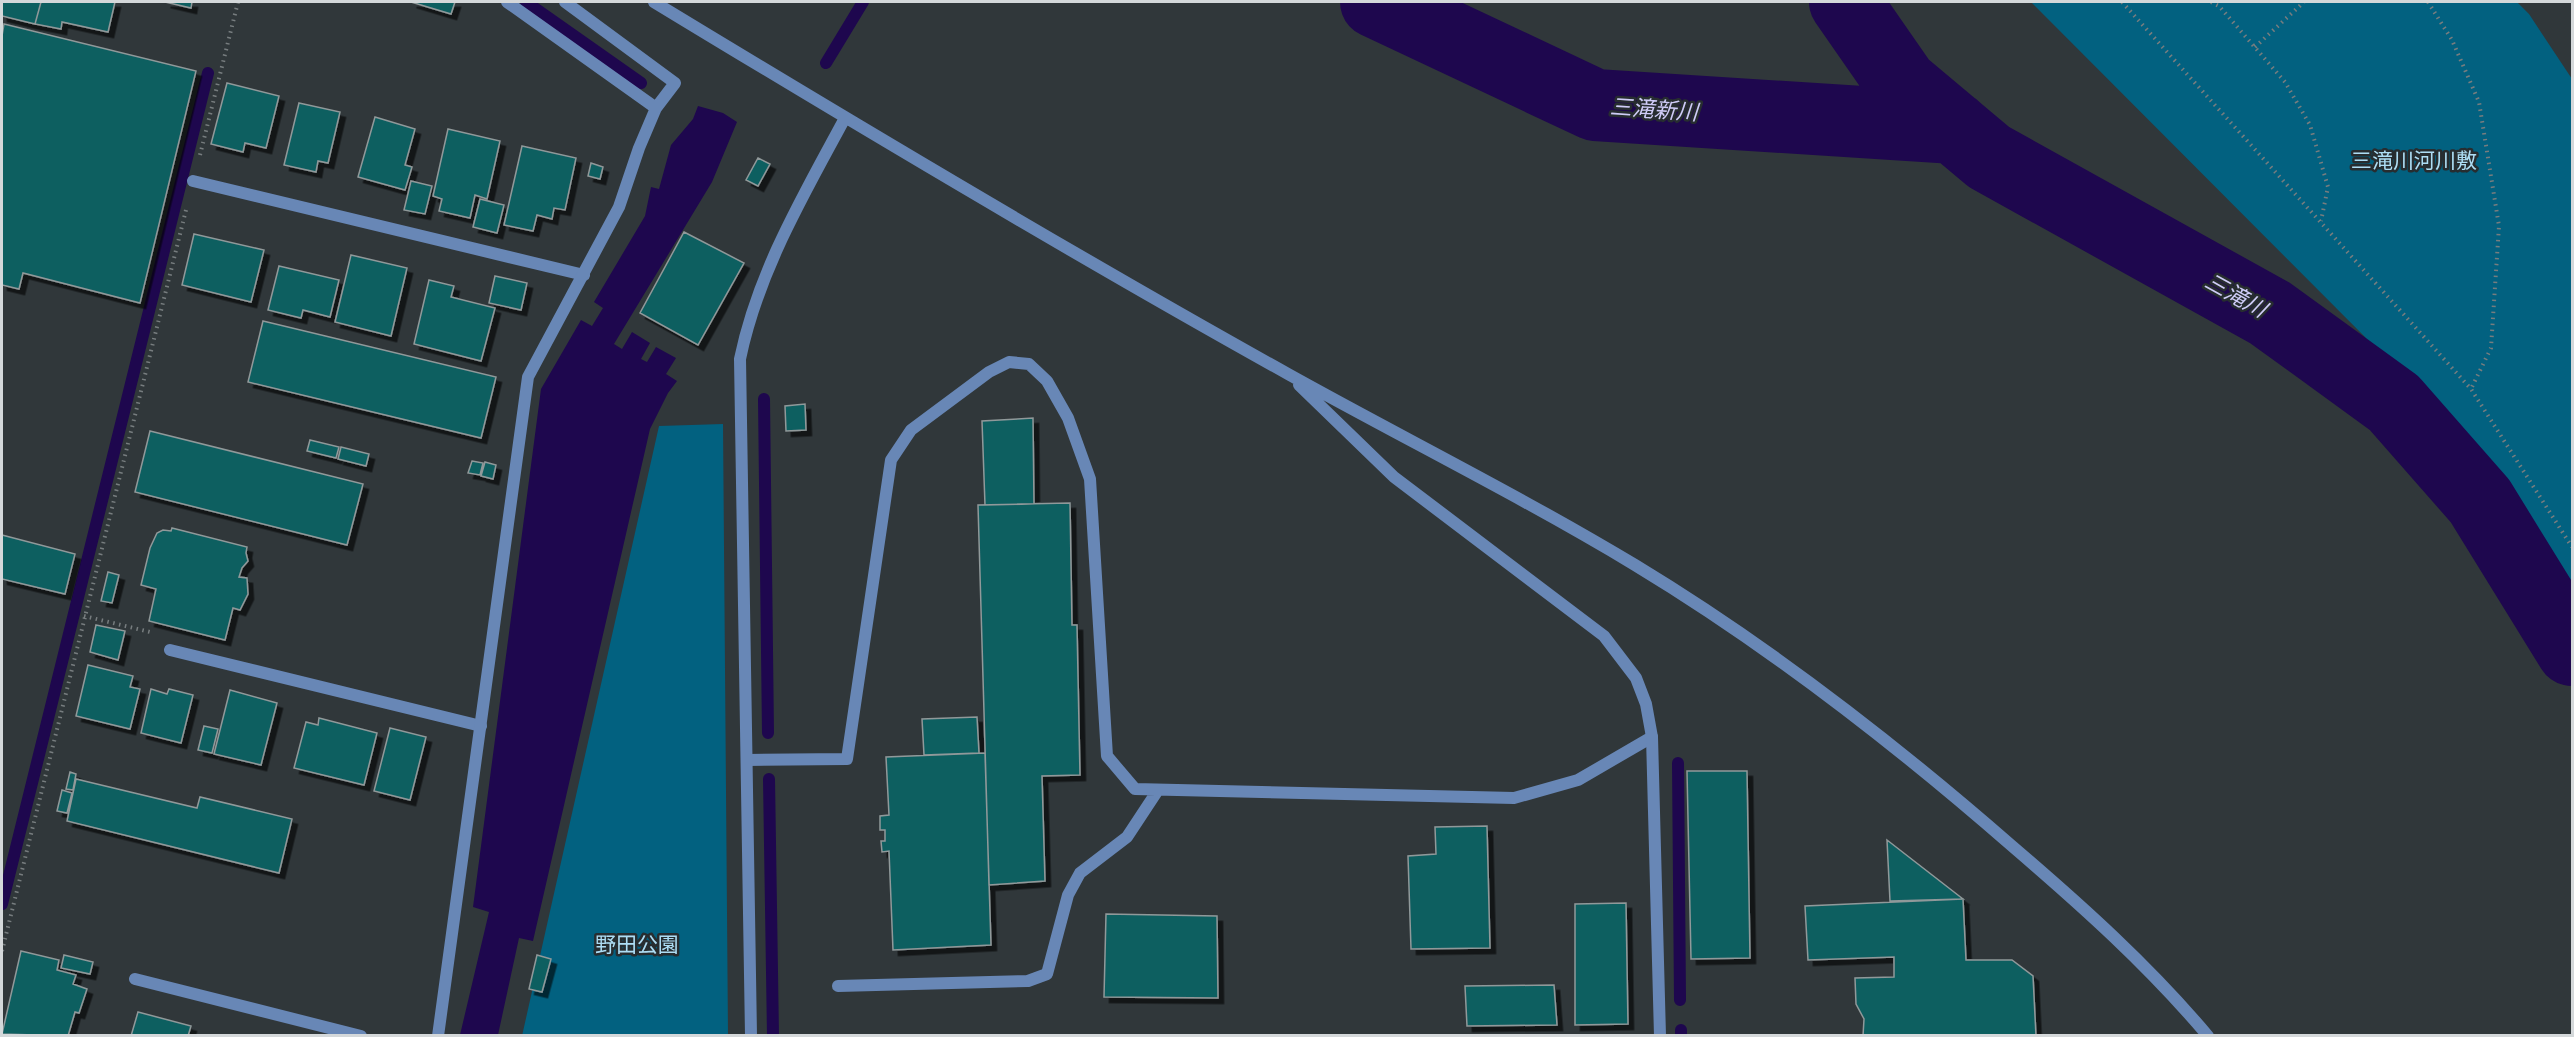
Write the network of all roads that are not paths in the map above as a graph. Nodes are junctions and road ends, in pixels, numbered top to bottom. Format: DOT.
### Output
graph roads {
  1 [pos="507,2"];
  2 [pos="565,2"];
  3 [pos="654,2"];
  4 [pos="656,108"];
  5 [pos="845,118"];
  6 [pos="193,181"];
  7 [pos="584,275"];
  8 [pos="1288,374"];
  9 [pos="170,650"];
  10 [pos="482,726"];
  11 [pos="1652,736"];
  12 [pos="747,760"];
  13 [pos="1158,790"];
  14 [pos="135,980"];
  15 [pos="838,986"];
  16 [pos="361,1035"];
  17 [pos="438,1035"];
  18 [pos="751,1035"];
  19 [pos="1660,1035"];
  20 [pos="2208,1035"];
  1 -- 4 [label="street"];
  2 -- 4 [label="street"];
  3 -- 5 [label="street"];
  4 -- 7 [label="street"];
  5 -- 8 [label="street"];
  5 -- 12 [label="street"];
  6 -- 7 [label="street"];
  7 -- 10 [label="street"];
  8 -- 11 [label="street"];
  8 -- 20 [label="street"];
  9 -- 10 [label="street"];
  10 -- 17 [label="street"];
  11 -- 13 [label="street"];
  11 -- 19 [label="street"];
  12 -- 13 [label="street"];
  12 -- 18 [label="street"];
  13 -- 15 [label="street"];
  14 -- 16 [label="street"];
}
